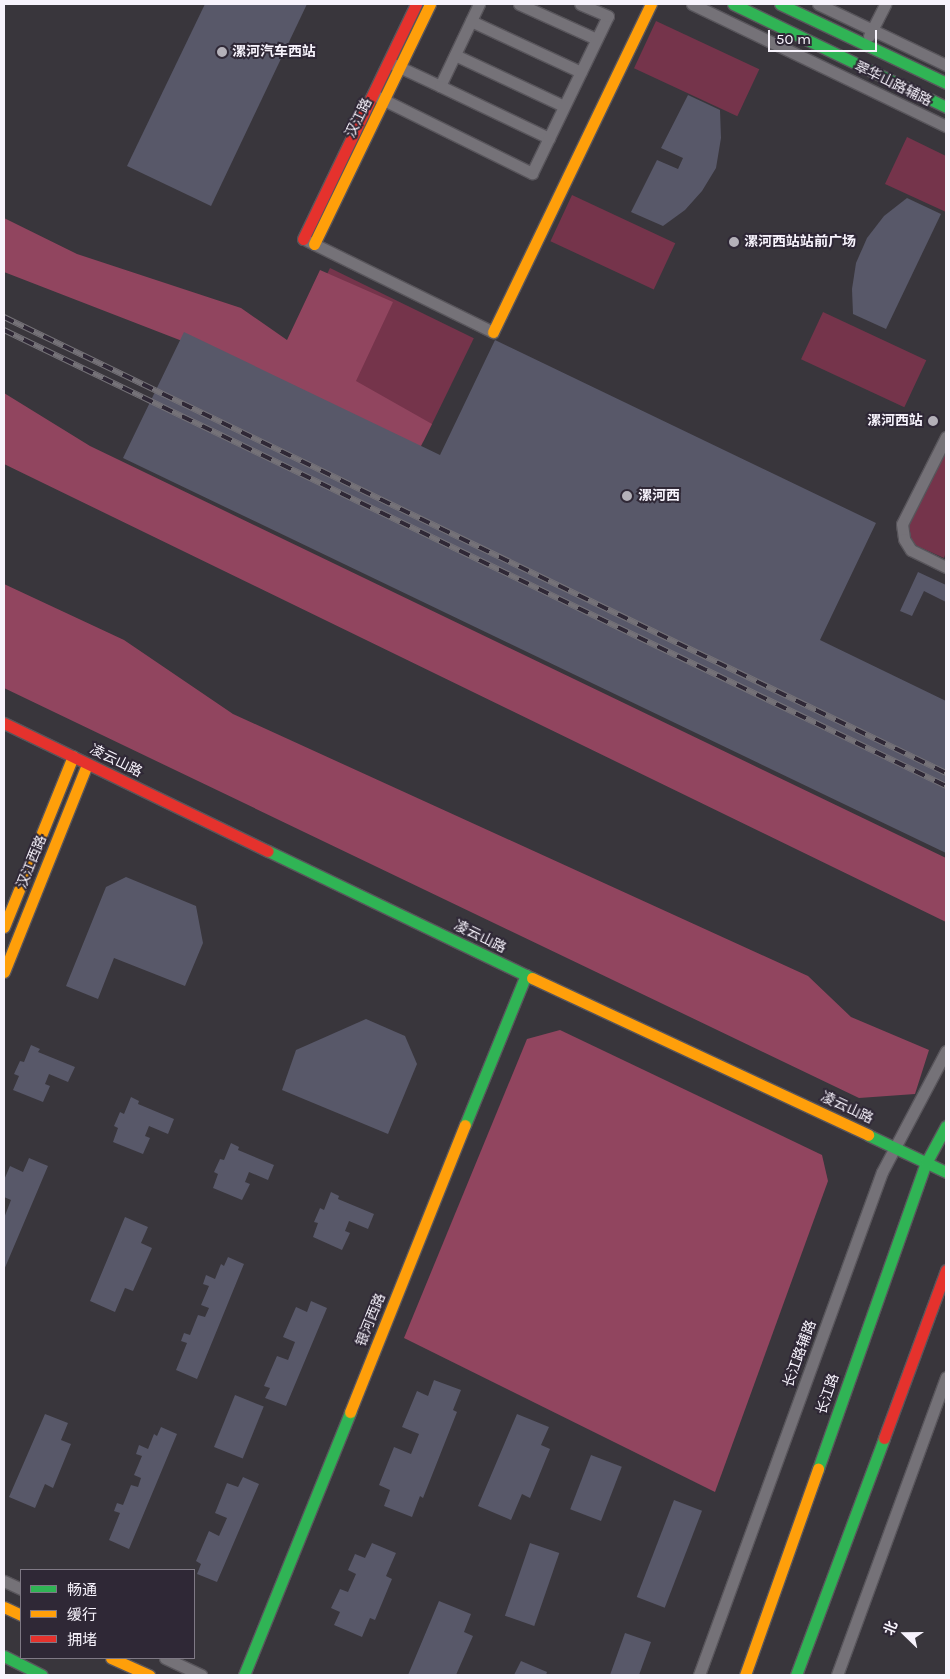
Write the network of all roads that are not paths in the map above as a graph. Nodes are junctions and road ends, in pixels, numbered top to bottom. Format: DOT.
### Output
graph roads {
  1 [pos="416,4"];
  2 [pos="430,4"];
  3 [pos="479,4"];
  4 [pos="519,4"];
  5 [pos="580,4"];
  6 [pos="651,4"];
  7 [pos="692,4"];
  8 [pos="733,4"];
  9 [pos="780,4"];
  10 [pos="818,4"];
  11 [pos="885,4"];
  12 [pos="471,21"];
  13 [pos="872,30"];
  14 [pos="596,39"];
  15 [pos="866,44"];
  16 [pos="455,55"];
  17 [pos="388,62"];
  18 [pos="946,65"];
  19 [pos="400,67"];
  20 [pos="581,72"];
  21 [pos="946,83"];
  22 [pos="440,86"];
  23 [pos="372,94"];
  24 [pos="384,100"];
  25 [pos="564,106"];
  26 [pos="946,107"];
  27 [pos="946,126"];
  28 [pos="549,138"];
  29 [pos="314,244"];
  30 [pos="946,437"];
  31 [pos="946,567"];
  32 [pos="4,723"];
  33 [pos="73,756"];
  34 [pos="88,764"];
  35 [pos="4,927"];
  36 [pos="4,972"];
  37 [pos="526,976"];
  38 [pos="946,1050"];
  39 [pos="946,1126"];
  40 [pos="894,1147"];
  41 [pos="926,1163"];
  42 [pos="946,1172"];
  43 [pos="946,1270"];
  44 [pos="946,1377"];
  45 [pos="4,1580"];
  46 [pos="20,1588"];
  47 [pos="4,1607"];
  48 [pos="20,1615"];
  49 [pos="4,1656"];
  50 [pos="114,1659"];
  51 [pos="167,1659"];
  52 [pos="42,1675"];
  53 [pos="149,1675"];
  54 [pos="201,1675"];
  55 [pos="244,1675"];
  56 [pos="699,1675"];
  57 [pos="745,1675"];
  58 [pos="796,1675"];
  59 [pos="837,1675"];
  1 -- 17 [label="street, 汉江路"];
  2 -- 19 [label="street, 汉江路"];
  3 -- 12 [label="street"];
  4 -- 14 [label="street"];
  5 -- 14 [label="street"];
  6 -- 29 [label="street"];
  7 -- 27 [label="street, 翠华山路辅路"];
  8 -- 26 [label="street"];
  9 -- 15 [label="street"];
  10 -- 13 [label="street"];
  11 -- 13 [label="street"];
  12 -- 16 [label="street"];
  12 -- 20 [label="street"];
  13 -- 15 [label="street"];
  13 -- 18 [label="street"];
  14 -- 20 [label="street"];
  15 -- 21 [label="street"];
  16 -- 22 [label="street"];
  16 -- 25 [label="street"];
  17 -- 19 [label="street"];
  17 -- 23 [label="street, 汉江路"];
  19 -- 22 [label="street"];
  19 -- 24 [label="street, 汉江路"];
  20 -- 25 [label="street"];
  22 -- 28 [label="street"];
  23 -- 24 [label="street"];
  23 -- 29 [label="street, 汉江路"];
  24 -- 28 [label="street"];
  24 -- 29 [label="street, 汉江路"];
  25 -- 28 [label="street"];
  30 -- 31 [label="street"];
  32 -- 33 [label="street, 凌云山路"];
  33 -- 34 [label="street, 凌云山路"];
  33 -- 35 [label="street, 汉江西路"];
  34 -- 36 [label="street, 汉江西路"];
  34 -- 37 [label="street, 凌云山路"];
  37 -- 40 [label="street, 凌云山路"];
  37 -- 55 [label="street, 银河西路"];
  38 -- 40 [label="street, 长江路辅路"];
  39 -- 41 [label="street, 长江路"];
  40 -- 41 [label="street, 凌云山路"];
  40 -- 56 [label="street, 长江路辅路"];
  41 -- 42 [label="street, 凌云山路"];
  41 -- 57 [label="street, 长江路"];
  43 -- 58 [label="street"];
  44 -- 59 [label="street"];
  45 -- 46 [label="street"];
  47 -- 48 [label="street"];
  49 -- 52 [label="street"];
  50 -- 53 [label="street"];
  51 -- 54 [label="street"];
}
